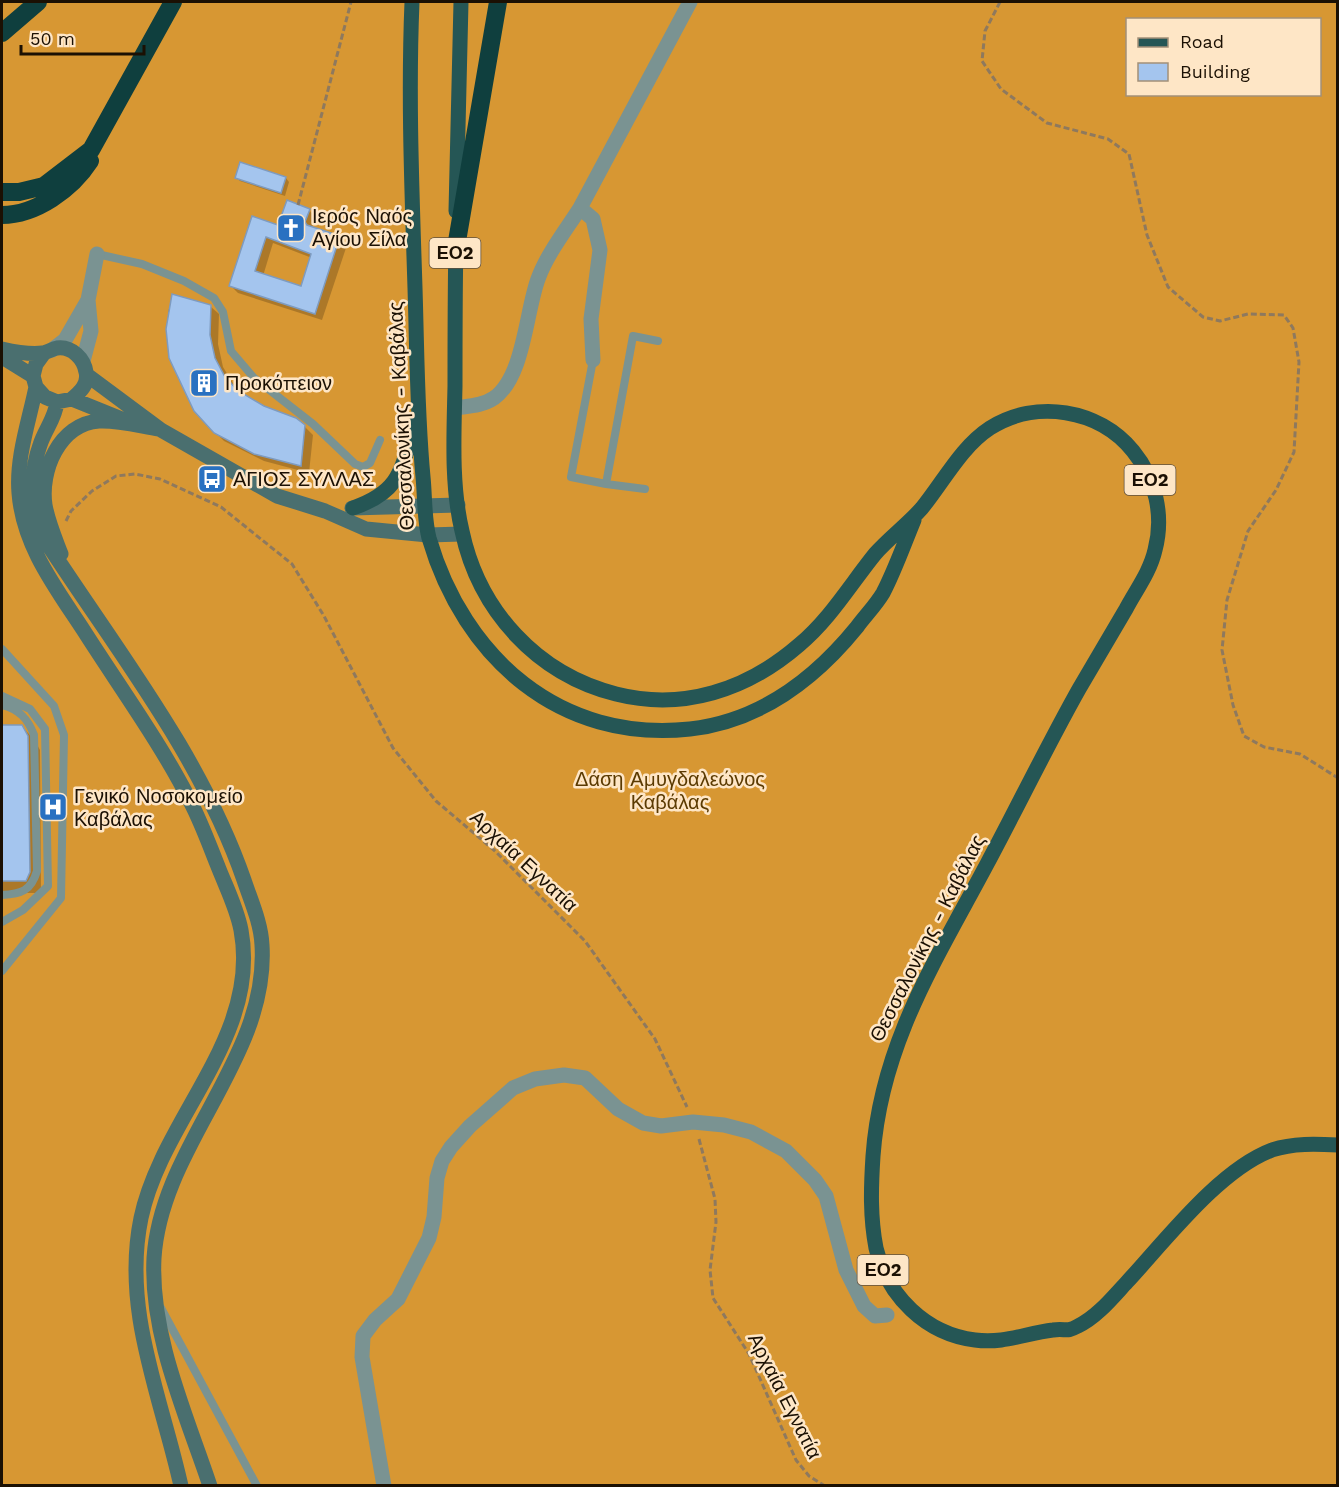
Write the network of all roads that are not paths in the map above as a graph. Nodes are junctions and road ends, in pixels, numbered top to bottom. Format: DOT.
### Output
graph roads {
  1 [pos="38,2"];
  2 [pos="173,2"];
  3 [pos="412,2"];
  4 [pos="461,2"];
  5 [pos="498,2"];
  6 [pos="690,2"];
  7 [pos="2,33"];
  8 [pos="91,150"];
  9 [pos="2,192"];
  10 [pos="580,208"];
  11 [pos="2,215"];
  12 [pos="455,253"];
  13 [pos="97,254"];
  14 [pos="88,300"];
  15 [pos="658,341"];
  16 [pos="2,348"];
  17 [pos="48,352"];
  18 [pos="2,357"];
  19 [pos="593,360"];
  20 [pos="85,368"];
  21 [pos="35,382"];
  22 [pos="65,401"];
  23 [pos="418,406"];
  24 [pos="454,408"];
  25 [pos="136,426"];
  26 [pos="161,430"];
  27 [pos="380,440"];
  28 [pos="606,484"];
  29 [pos="645,489"];
  30 [pos="459,505"];
  31 [pos="352,508"];
  32 [pos="426,508"];
  33 [pos="325,511"];
  34 [pos="918,512"];
  35 [pos="462,534"];
  36 [pos="428,535"];
  37 [pos="70,579"];
  38 [pos="2,649"];
  39 [pos="2,696"];
  40 [pos="2,705"];
  41 [pos="2,895"];
  42 [pos="2,922"];
  43 [pos="4,967"];
  44 [pos="1338,1145"];
  45 [pos="155,1297"];
  46 [pos="887,1315"];
  47 [pos="181,1485"];
  48 [pos="210,1485"];
  49 [pos="257,1485"];
  50 [pos="384,1485"];
  1 -- 7 [label="highway"];
  2 -- 8 [label="highway"];
  3 -- 23 [label="main road, Θεσσαλονίκης - Καβάλας / ΕΟ2"];
  4 -- 12 [label="main road, Θεσσαλονίκης - Καβάλας / ΕΟ2"];
  5 -- 12 [label="highway"];
  6 -- 10 [label="street"];
  8 -- 9 [label="highway"];
  8 -- 11 [label="highway"];
  10 -- 19 [label="street"];
  10 -- 24 [label="street"];
  12 -- 24 [label="main road, Θεσσαλονίκης - Καβάλας / ΕΟ2"];
  13 -- 14 [label="street"];
  13 -- 27 [label="lane"];
  14 -- 17 [label="street"];
  14 -- 20 [label="street"];
  15 -- 28 [label="lane"];
  16 -- 17 [label="street"];
  17 -- 20 [label="street"];
  17 -- 21 [label="street"];
  18 -- 21 [label="street"];
  19 -- 28 [label="lane"];
  20 -- 22 [label="street"];
  20 -- 26 [label="street"];
  21 -- 22 [label="street"];
  21 -- 47 [label="street"];
  22 -- 25 [label="street"];
  22 -- 37 [label="street"];
  23 -- 31 [label="main road"];
  23 -- 32 [label="main road, Θεσσαλονίκης - Καβάλας / ΕΟ2"];
  24 -- 30 [label="main road, Θεσσαλονίκης - Καβάλας / ΕΟ2"];
  25 -- 26 [label="street"];
  25 -- 37 [label="street"];
  26 -- 33 [label="street"];
  28 -- 29 [label="lane"];
  30 -- 32 [label="street"];
  30 -- 35 [label="main road, Θεσσαλονίκης - Καβάλας / ΕΟ2"];
  31 -- 32 [label="street"];
  31 -- 33 [label="street"];
  32 -- 36 [label="main road, Θεσσαλονίκης - Καβάλας / ΕΟ2"];
  33 -- 36 [label="street"];
  34 -- 35 [label="main road, Θεσσαλονίκης - Καβάλας / ΕΟ2"];
  34 -- 36 [label="main road, Θεσσαλονίκης - Καβάλας / ΕΟ2"];
  34 -- 44 [label="main road, Θεσσαλονίκης - Καβάλας / ΕΟ2"];
  35 -- 36 [label="street"];
  37 -- 45 [label="street"];
  38 -- 43 [label="lane"];
  39 -- 42 [label="lane"];
  40 -- 41 [label="lane"];
  45 -- 48 [label="street"];
  45 -- 49 [label="lane"];
  46 -- 50 [label="street"];
}
